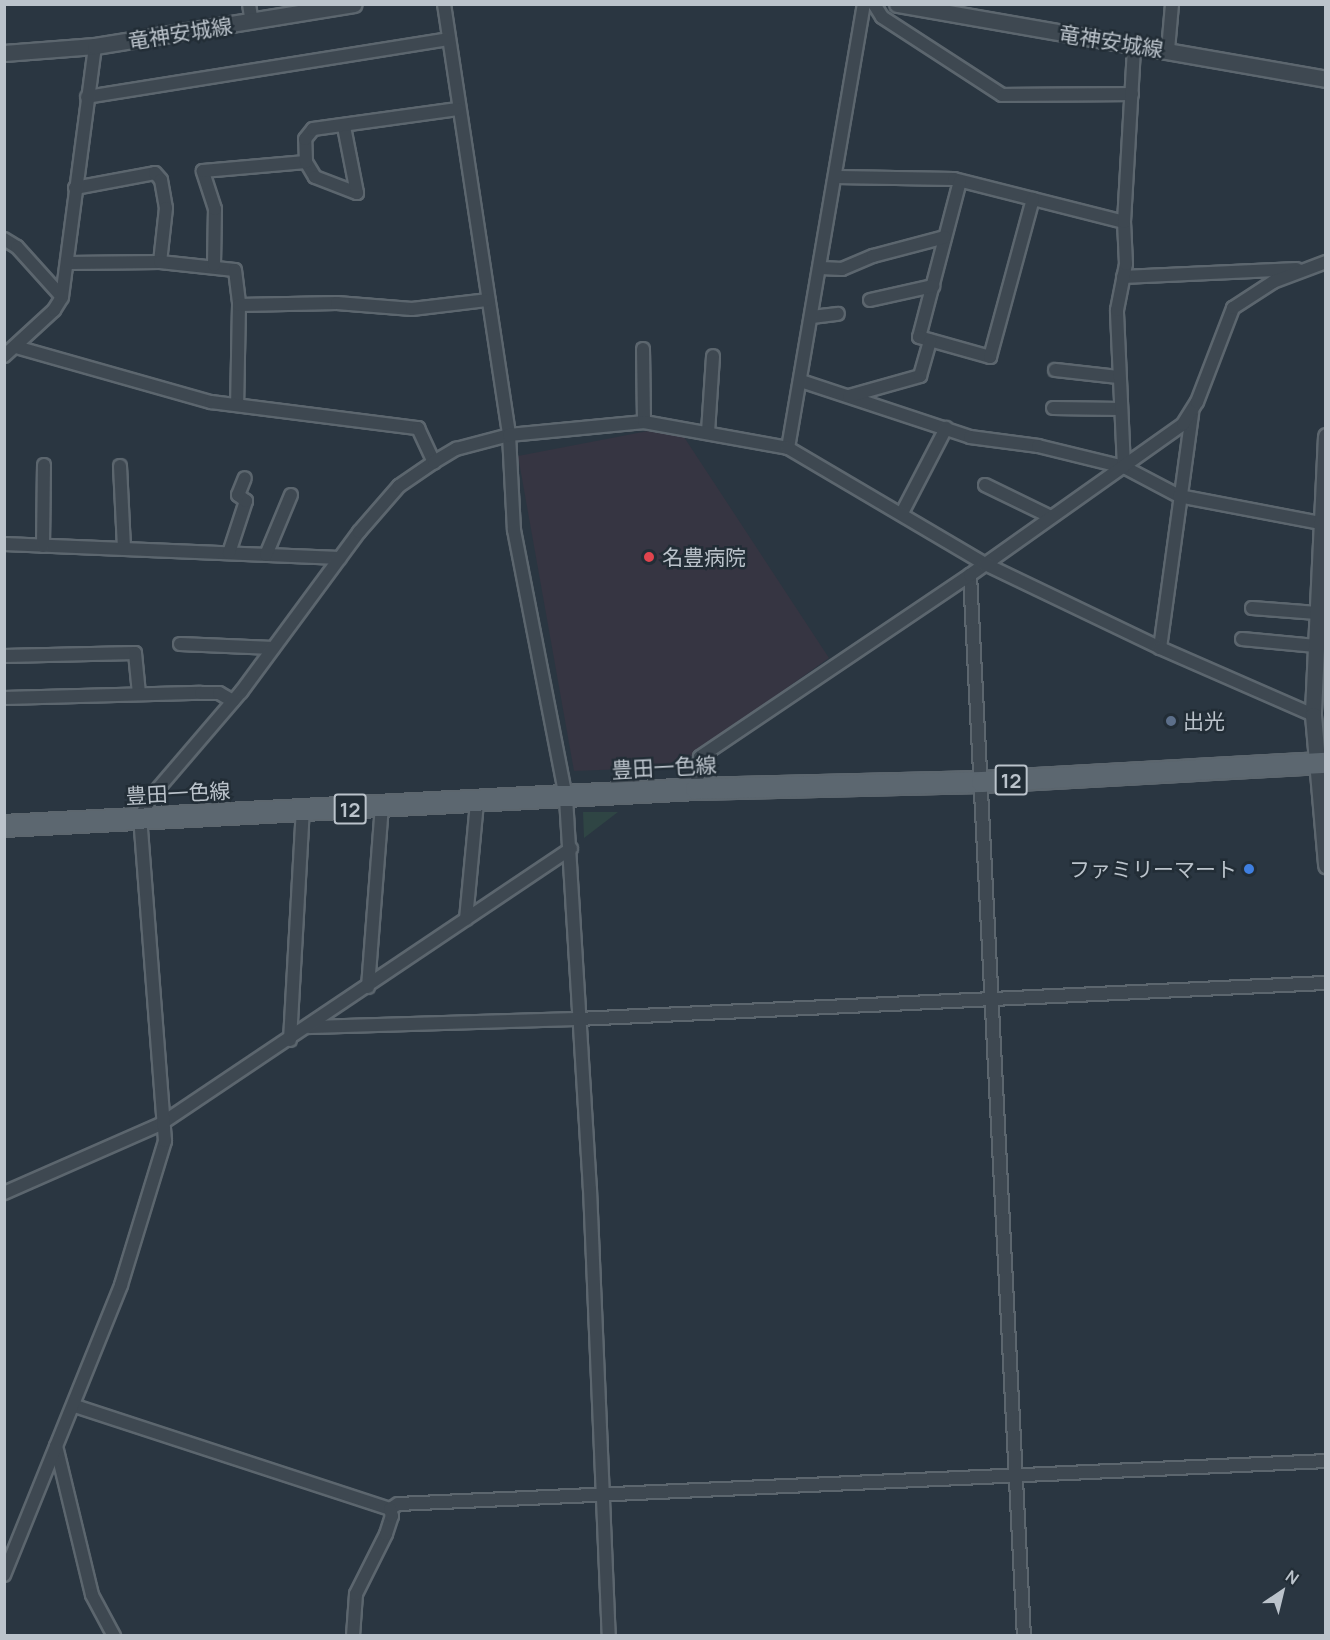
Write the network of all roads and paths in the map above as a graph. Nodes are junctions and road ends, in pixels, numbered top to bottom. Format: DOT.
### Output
graph roads {
  1 [pos="249,4"];
  2 [pos="354,4"];
  3 [pos="444,4"];
  4 [pos="864,4"];
  5 [pos="874,4"];
  6 [pos="897,4"];
  7 [pos="1173,4"];
  8 [pos="252,22"];
  9 [pos="448,39"];
  10 [pos="95,46"];
  11 [pos="1134,46"];
  12 [pos="1168,50"];
  13 [pos="4,53"];
  14 [pos="1326,79"];
  15 [pos="1132,94"];
  16 [pos="87,97"];
  17 [pos="458,108"];
  18 [pos="344,127"];
  19 [pos="306,162"];
  20 [pos="837,177"];
  21 [pos="960,181"];
  22 [pos="75,188"];
  23 [pos="1033,199"];
  24 [pos="1124,222"];
  25 [pos="945,237"];
  26 [pos="4,239"];
  27 [pos="160,262"];
  28 [pos="1326,262"];
  29 [pos="68,263"];
  30 [pos="214,265"];
  31 [pos="821,268"];
  32 [pos="1307,269"];
  33 [pos="1124,277"];
  34 [pos="933,286"];
  35 [pos="62,297"];
  36 [pos="488,300"];
  37 [pos="870,300"];
  38 [pos="239,305"];
  39 [pos="838,314"];
  40 [pos="812,317"];
  41 [pos="930,340"];
  42 [pos="16,347"];
  43 [pos="643,349"];
  44 [pos="4,356"];
  45 [pos="712,356"];
  46 [pos="1055,370"];
  47 [pos="1117,377"];
  48 [pos="801,381"];
  49 [pos="848,396"];
  50 [pos="237,405"];
  51 [pos="1053,408"];
  52 [pos="1121,409"];
  53 [pos="1192,409"];
  54 [pos="644,422"];
  55 [pos="946,428"];
  56 [pos="708,432"];
  57 [pos="509,435"];
  58 [pos="1326,436"];
  59 [pos="788,448"];
  60 [pos="434,462"];
  61 [pos="44,465"];
  62 [pos="120,466"];
  63 [pos="1124,467"];
  64 [pos="245,478"];
  65 [pos="985,484"];
  66 [pos="291,495"];
  67 [pos="1179,496"];
  68 [pos="902,513"];
  69 [pos="1051,517"];
  70 [pos="1323,525"];
  71 [pos="4,544"];
  72 [pos="43,546"];
  73 [pos="124,549"];
  74 [pos="229,553"];
  75 [pos="266,555"];
  76 [pos="340,558"];
  77 [pos="985,564"];
  78 [pos="970,576"];
  79 [pos="1252,608"];
  80 [pos="1317,613"];
  81 [pos="1242,639"];
  82 [pos="180,644"];
  83 [pos="1316,646"];
  84 [pos="273,648"];
  85 [pos="1160,648"];
  86 [pos="4,656"];
  87 [pos="139,694"];
  88 [pos="4,698"];
  89 [pos="233,701"];
  90 [pos="1313,714"];
  91 [pos="1320,763"];
  92 [pos="982,782"];
  93 [pos="696,789"];
  94 [pos="566,798"];
  95 [pos="477,802"];
  96 [pos="382,807"];
  97 [pos="303,811"];
  98 [pos="140,819"];
  99 [pos="4,826"];
  100 [pos="571,848"];
  101 [pos="1326,865"];
  102 [pos="466,919"];
  103 [pos="1326,983"];
  104 [pos="368,987"];
  105 [pos="994,998"];
  106 [pos="578,1019"];
  107 [pos="309,1027"];
  108 [pos="290,1040"];
  109 [pos="161,1124"];
  110 [pos="4,1192"];
  111 [pos="75,1406"];
  112 [pos="56,1446"];
  113 [pos="1326,1461"];
  114 [pos="1015,1474"];
  115 [pos="602,1495"];
  116 [pos="390,1509"];
  117 [pos="4,1575"];
  118 [pos="114,1635"];
  119 [pos="353,1635"];
  120 [pos="609,1635"];
  121 [pos="1024,1635"];
  1 -- 8 [label="street"];
  2 -- 8 [label="street, 竜神安城線"];
  3 -- 9 [label="street"];
  4 -- 20 [label="street"];
  5 -- 15 [label="street"];
  6 -- 11 [label="street, 竜神安城線"];
  7 -- 12 [label="street"];
  8 -- 10 [label="street, 竜神安城線"];
  9 -- 16 [label="street"];
  9 -- 17 [label="street"];
  10 -- 13 [label="street, 竜神安城線"];
  10 -- 16 [label="street"];
  11 -- 12 [label="street, 竜神安城線"];
  11 -- 15 [label="street"];
  12 -- 14 [label="street, 竜神安城線"];
  15 -- 24 [label="street"];
  16 -- 22 [label="street"];
  17 -- 18 [label="street"];
  17 -- 36 [label="street"];
  18 -- 19 [label="street"];
  18 -- 19 [label="street"];
  19 -- 30 [label="street"];
  20 -- 21 [label="street"];
  20 -- 31 [label="street"];
  21 -- 23 [label="street"];
  21 -- 25 [label="street"];
  22 -- 27 [label="street"];
  22 -- 29 [label="street"];
  23 -- 24 [label="street"];
  23 -- 41 [label="street"];
  24 -- 33 [label="street"];
  25 -- 31 [label="street"];
  25 -- 34 [label="street"];
  26 -- 35 [label="street"];
  27 -- 29 [label="street"];
  27 -- 30 [label="street"];
  28 -- 32 [label="street"];
  29 -- 35 [label="street"];
  30 -- 38 [label="street"];
  31 -- 40 [label="street"];
  32 -- 33 [label="street"];
  32 -- 53 [label="street"];
  33 -- 47 [label="street"];
  34 -- 37 [label="street"];
  34 -- 41 [label="street"];
  35 -- 42 [label="street"];
  36 -- 38 [label="street"];
  36 -- 57 [label="street"];
  38 -- 50 [label="street"];
  39 -- 40 [label="street"];
  40 -- 48 [label="street"];
  41 -- 49 [label="street"];
  42 -- 44 [label="street"];
  42 -- 50 [label="street"];
  43 -- 54 [label="street"];
  45 -- 56 [label="street"];
  46 -- 47 [label="street"];
  47 -- 52 [label="street"];
  48 -- 49 [label="street"];
  48 -- 59 [label="street"];
  49 -- 55 [label="street"];
  50 -- 60 [label="street"];
  51 -- 52 [label="street"];
  52 -- 63 [label="street"];
  53 -- 63 [label="street"];
  53 -- 67 [label="street"];
  54 -- 56 [label="street"];
  54 -- 57 [label="street"];
  55 -- 63 [label="street"];
  55 -- 68 [label="street"];
  56 -- 59 [label="street"];
  57 -- 60 [label="street"];
  57 -- 94 [label="street"];
  58 -- 70 [label="street"];
  59 -- 68 [label="street"];
  60 -- 76 [label="street"];
  61 -- 72 [label="street"];
  62 -- 73 [label="street"];
  63 -- 67 [label="street"];
  63 -- 69 [label="street"];
  64 -- 74 [label="street"];
  65 -- 69 [label="street"];
  66 -- 75 [label="street"];
  67 -- 70 [label="street"];
  67 -- 85 [label="street"];
  68 -- 77 [label="street"];
  69 -- 77 [label="street"];
  70 -- 80 [label="street"];
  71 -- 72 [label="street"];
  72 -- 73 [label="street"];
  73 -- 74 [label="street"];
  74 -- 75 [label="street"];
  75 -- 76 [label="street"];
  76 -- 84 [label="street"];
  77 -- 78 [label="street"];
  77 -- 85 [label="street"];
  78 -- 92 [label="street"];
  78 -- 93 [label="street"];
  79 -- 80 [label="street"];
  80 -- 83 [label="street"];
  81 -- 83 [label="street"];
  82 -- 84 [label="street"];
  83 -- 90 [label="street"];
  84 -- 89 [label="street"];
  85 -- 90 [label="street"];
  86 -- 87 [label="street"];
  87 -- 88 [label="street"];
  87 -- 89 [label="street"];
  89 -- 98 [label="street"];
  90 -- 91 [label="street"];
  91 -- 92 [label="main road, 豊田一色線 / 12"];
  91 -- 101 [label="street"];
  92 -- 93 [label="main road, 豊田一色線 / 12"];
  92 -- 105 [label="street"];
  93 -- 94 [label="main road, 豊田一色線 / 12"];
  94 -- 95 [label="main road, 豊田一色線 / 12"];
  94 -- 100 [label="street"];
  95 -- 96 [label="main road, 豊田一色線 / 12"];
  95 -- 102 [label="street"];
  96 -- 97 [label="main road, 豊田一色線 / 12"];
  96 -- 104 [label="street"];
  97 -- 98 [label="main road, 豊田一色線 / 12"];
  97 -- 108 [label="street"];
  98 -- 99 [label="main road, 豊田一色線 / 12"];
  98 -- 109 [label="street"];
  100 -- 102 [label="street"];
  100 -- 106 [label="street"];
  102 -- 104 [label="street"];
  103 -- 105 [label="street"];
  104 -- 107 [label="street"];
  105 -- 106 [label="street"];
  105 -- 114 [label="street"];
  106 -- 107 [label="street"];
  106 -- 115 [label="street"];
  107 -- 108 [label="street"];
  108 -- 109 [label="street"];
  109 -- 110 [label="street"];
  109 -- 111 [label="street"];
  111 -- 112 [label="street"];
  111 -- 116 [label="street"];
  112 -- 117 [label="street"];
  112 -- 118 [label="street"];
  113 -- 114 [label="street"];
  114 -- 115 [label="street"];
  114 -- 121 [label="street"];
  115 -- 116 [label="street"];
  115 -- 120 [label="street"];
  116 -- 119 [label="street"];
}
